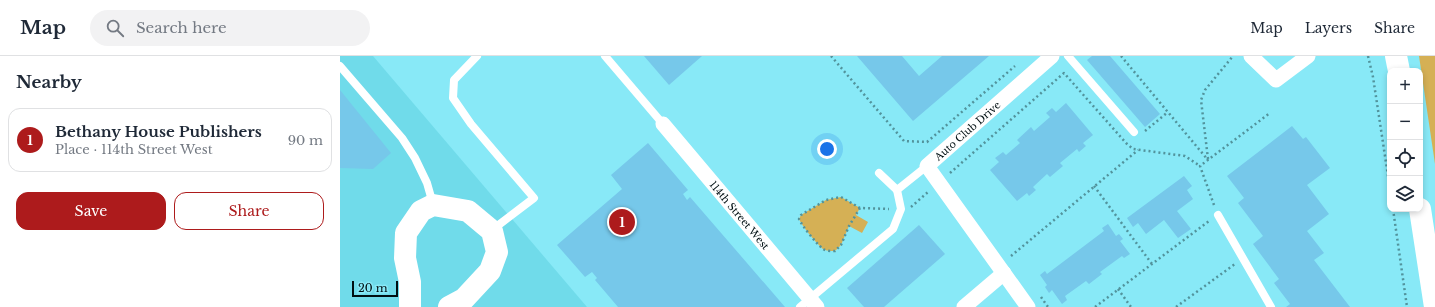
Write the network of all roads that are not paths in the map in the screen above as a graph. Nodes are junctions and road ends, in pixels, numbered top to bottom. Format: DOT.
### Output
graph roads {
  1 [pos="477,56"];
  2 [pos="605,56"];
  3 [pos="1052,56"];
  4 [pos="1068,56"];
  5 [pos="1251,56"];
  6 [pos="1308,56"];
  7 [pos="1396,56"];
  8 [pos="340,66"];
  9 [pos="1398,68"];
  10 [pos="663,124"];
  11 [pos="1134,132"];
  12 [pos="927,166"];
  13 [pos="879,173"];
  14 [pos="897,190"];
  15 [pos="433,205"];
  16 [pos="1420,212"];
  17 [pos="1218,215"];
  18 [pos="492,231"];
  19 [pos="1004,273"];
  20 [pos="809,304"];
  21 [pos="410,307"];
  22 [pos="449,307"];
  23 [pos="964,307"];
  24 [pos="1028,307"];
  25 [pos="1272,307"];
  26 [pos="1435,307"];
  1 -- 18 [label="lane"];
  2 -- 10 [label="lane"];
  3 -- 12 [label="street, Auto Club Drive"];
  4 -- 11 [label="lane"];
  5 -- 6 [label="street"];
  7 -- 9 [label="street"];
  8 -- 15 [label="lane"];
  10 -- 20 [label="street, 114th Street West"];
  12 -- 14 [label="lane"];
  12 -- 19 [label="street, Auto Club Drive"];
  13 -- 14 [label="lane"];
  14 -- 20 [label="lane"];
  15 -- 18 [label="street"];
  15 -- 21 [label="street"];
  16 -- 26 [label="street"];
  17 -- 25 [label="lane"];
  18 -- 22 [label="street"];
  19 -- 23 [label="street"];
  19 -- 24 [label="street, Auto Club Drive"];
}
